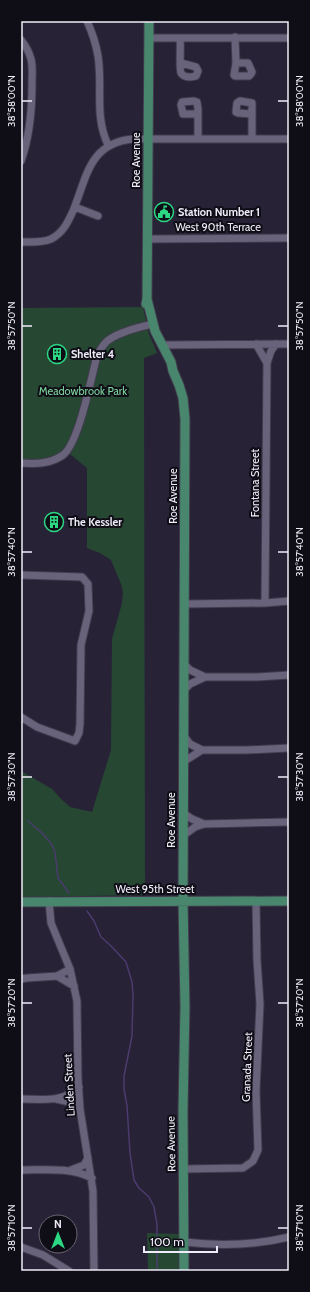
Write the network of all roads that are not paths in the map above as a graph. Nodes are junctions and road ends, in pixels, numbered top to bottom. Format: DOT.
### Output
graph roads {
  1 [pos="87,21"];
  2 [pos="149,21"];
  3 [pos="235,37"];
  4 [pos="149,38"];
  5 [pos="180,38"];
  6 [pos="289,38"];
  7 [pos="21,40"];
  8 [pos="181,63"];
  9 [pos="236,63"];
  10 [pos="198,114"];
  11 [pos="251,114"];
  12 [pos="148,139"];
  13 [pos="198,139"];
  14 [pos="252,139"];
  15 [pos="289,139"];
  16 [pos="108,145"];
  17 [pos="21,160"];
  18 [pos="75,207"];
  19 [pos="98,216"];
  20 [pos="289,238"];
  21 [pos="148,239"];
  22 [pos="21,242"];
  23 [pos="151,325"];
  24 [pos="162,344"];
  25 [pos="256,344"];
  26 [pos="276,344"];
  27 [pos="289,344"];
  28 [pos="266,363"];
  29 [pos="173,371"];
  30 [pos="21,463"];
  31 [pos="21,575"];
  32 [pos="289,601"];
  33 [pos="265,603"];
  34 [pos="184,604"];
  35 [pos="184,664"];
  36 [pos="289,675"];
  37 [pos="206,677"];
  38 [pos="184,690"];
  39 [pos="21,717"];
  40 [pos="183,735"];
  41 [pos="289,748"];
  42 [pos="202,750"];
  43 [pos="183,762"];
  44 [pos="183,813"];
  45 [pos="289,822"];
  46 [pos="204,824"];
  47 [pos="184,835"];
  48 [pos="289,900"];
  49 [pos="183,901"];
  50 [pos="256,901"];
  51 [pos="21,902"];
  52 [pos="49,902"];
  53 [pos="70,969"];
  54 [pos="56,976"];
  55 [pos="21,980"];
  56 [pos="74,986"];
  57 [pos="79,1087"];
  58 [pos="56,1098"];
  59 [pos="21,1099"];
  60 [pos="80,1109"];
  61 [pos="88,1158"];
  62 [pos="184,1169"];
  63 [pos="21,1170"];
  64 [pos="71,1170"];
  65 [pos="92,1178"];
  66 [pos="289,1237"];
  67 [pos="184,1242"];
  68 [pos="21,1247"];
  69 [pos="69,1271"];
  70 [pos="94,1271"];
  71 [pos="184,1271"];
  1 -- 16 [label="street"];
  2 -- 4 [label="main road, Roe Avenue"];
  3 -- 5 [label="street"];
  3 -- 6 [label="street"];
  3 -- 9 [label="street"];
  4 -- 5 [label="street"];
  4 -- 12 [label="main road, Roe Avenue"];
  5 -- 8 [label="street"];
  7 -- 17 [label="street"];
  10 -- 13 [label="street"];
  11 -- 14 [label="street"];
  12 -- 13 [label="street"];
  12 -- 16 [label="street"];
  12 -- 21 [label="main road, Roe Avenue"];
  13 -- 14 [label="street"];
  14 -- 15 [label="street"];
  16 -- 18 [label="street"];
  18 -- 19 [label="street"];
  18 -- 22 [label="street"];
  20 -- 21 [label="street, West 90th Terrace"];
  21 -- 23 [label="main road, Roe Avenue"];
  23 -- 24 [label="main road, Roe Avenue"];
  23 -- 29 [label="main road, Roe Avenue"];
  23 -- 30 [label="street"];
  24 -- 25 [label="street"];
  24 -- 29 [label="main road, Roe Avenue"];
  25 -- 26 [label="street"];
  25 -- 28 [label="street, Fontana Street"];
  26 -- 27 [label="street"];
  26 -- 28 [label="street, Fontana Street"];
  28 -- 33 [label="street, Fontana Street"];
  29 -- 34 [label="main road, Roe Avenue"];
  31 -- 39 [label="street"];
  32 -- 33 [label="street"];
  33 -- 34 [label="street"];
  34 -- 35 [label="main road, Roe Avenue"];
  35 -- 37 [label="street"];
  35 -- 38 [label="main road, Roe Avenue"];
  36 -- 37 [label="street"];
  37 -- 38 [label="street"];
  38 -- 40 [label="main road, Roe Avenue"];
  40 -- 42 [label="street"];
  40 -- 43 [label="main road, Roe Avenue"];
  41 -- 42 [label="street"];
  42 -- 43 [label="street"];
  43 -- 44 [label="main road, Roe Avenue"];
  44 -- 46 [label="street"];
  44 -- 47 [label="main road, Roe Avenue"];
  45 -- 46 [label="street"];
  46 -- 47 [label="street"];
  47 -- 49 [label="main road, Roe Avenue"];
  48 -- 50 [label="main road, West 95th Street"];
  49 -- 50 [label="main road, West 95th Street"];
  49 -- 52 [label="main road, West 95th Street"];
  49 -- 62 [label="main road, Roe Avenue"];
  50 -- 62 [label="street, Granada Street"];
  51 -- 52 [label="main road, West 95th Street"];
  52 -- 53 [label="street, Linden Street"];
  53 -- 54 [label="street"];
  53 -- 56 [label="street, Linden Street"];
  54 -- 55 [label="street"];
  54 -- 56 [label="street"];
  56 -- 57 [label="street, Linden Street"];
  57 -- 58 [label="street"];
  57 -- 60 [label="street, Linden Street"];
  58 -- 59 [label="street"];
  58 -- 60 [label="street"];
  60 -- 61 [label="street, Linden Street"];
  61 -- 64 [label="street"];
  61 -- 65 [label="street, Linden Street"];
  62 -- 67 [label="main road, Roe Avenue"];
  63 -- 64 [label="street"];
  64 -- 65 [label="street"];
  65 -- 70 [label="street, Linden Street"];
  66 -- 67 [label="street"];
  67 -- 71 [label="main road, Roe Avenue"];
  68 -- 69 [label="street"];
}
